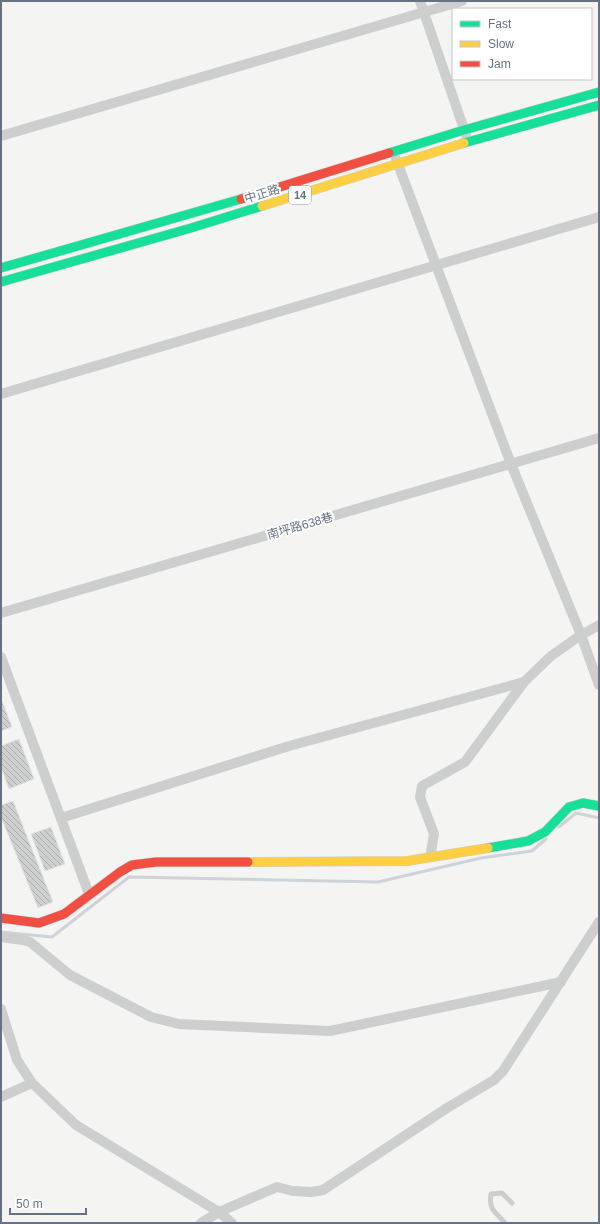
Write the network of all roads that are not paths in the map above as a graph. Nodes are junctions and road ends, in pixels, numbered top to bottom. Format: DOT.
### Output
graph roads {
  1 [pos="420,1"];
  2 [pos="462,1"];
  3 [pos="424,12"];
  4 [pos="599,92"];
  5 [pos="599,106"];
  6 [pos="464,130"];
  7 [pos="1,136"];
  8 [pos="469,142"];
  9 [pos="394,151"];
  10 [pos="398,165"];
  11 [pos="599,216"];
  12 [pos="436,264"];
  13 [pos="1,268"];
  14 [pos="1,282"];
  15 [pos="1,394"];
  16 [pos="599,438"];
  17 [pos="511,464"];
  18 [pos="1,613"];
  19 [pos="599,625"];
  20 [pos="581,635"];
  21 [pos="1,657"];
  22 [pos="524,682"];
  23 [pos="599,685"];
  24 [pos="599,806"];
  25 [pos="61,818"];
  26 [pos="430,857"];
  27 [pos="89,894"];
  28 [pos="1,918"];
  29 [pos="599,922"];
  30 [pos="1,936"];
  31 [pos="560,982"];
  32 [pos="1,1009"];
  33 [pos="32,1083"];
  34 [pos="1,1097"];
  35 [pos="512,1203"];
  36 [pos="219,1212"];
  37 [pos="201,1223"];
  38 [pos="232,1223"];
  39 [pos="505,1223"];
  1 -- 3 [label="street"];
  2 -- 3 [label="street"];
  3 -- 6 [label="street"];
  3 -- 7 [label="street"];
  4 -- 6 [label="main road, 中正路 / 14"];
  5 -- 8 [label="main road, 中正路 / 14"];
  6 -- 8 [label="street"];
  6 -- 9 [label="main road, 中正路 / 14"];
  8 -- 10 [label="main road, 中正路 / 14"];
  9 -- 10 [label="street"];
  9 -- 13 [label="main road, 中正路 / 14"];
  10 -- 12 [label="street"];
  10 -- 14 [label="main road, 中正路 / 14"];
  11 -- 12 [label="street"];
  12 -- 15 [label="street"];
  12 -- 17 [label="street"];
  16 -- 17 [label="street, 南坪路638巷"];
  17 -- 18 [label="street, 南坪路638巷"];
  17 -- 20 [label="street"];
  19 -- 20 [label="street"];
  20 -- 22 [label="street"];
  20 -- 23 [label="street"];
  21 -- 25 [label="street"];
  22 -- 25 [label="street"];
  22 -- 26 [label="street"];
  24 -- 26 [label="main road"];
  25 -- 27 [label="street"];
  26 -- 27 [label="main road"];
  27 -- 28 [label="main road"];
  29 -- 31 [label="street"];
  30 -- 31 [label="street"];
  31 -- 36 [label="street"];
  32 -- 33 [label="street"];
  33 -- 34 [label="street"];
  33 -- 36 [label="street"];
  35 -- 39 [label="lane"];
  36 -- 37 [label="street"];
  36 -- 38 [label="street"];
}
